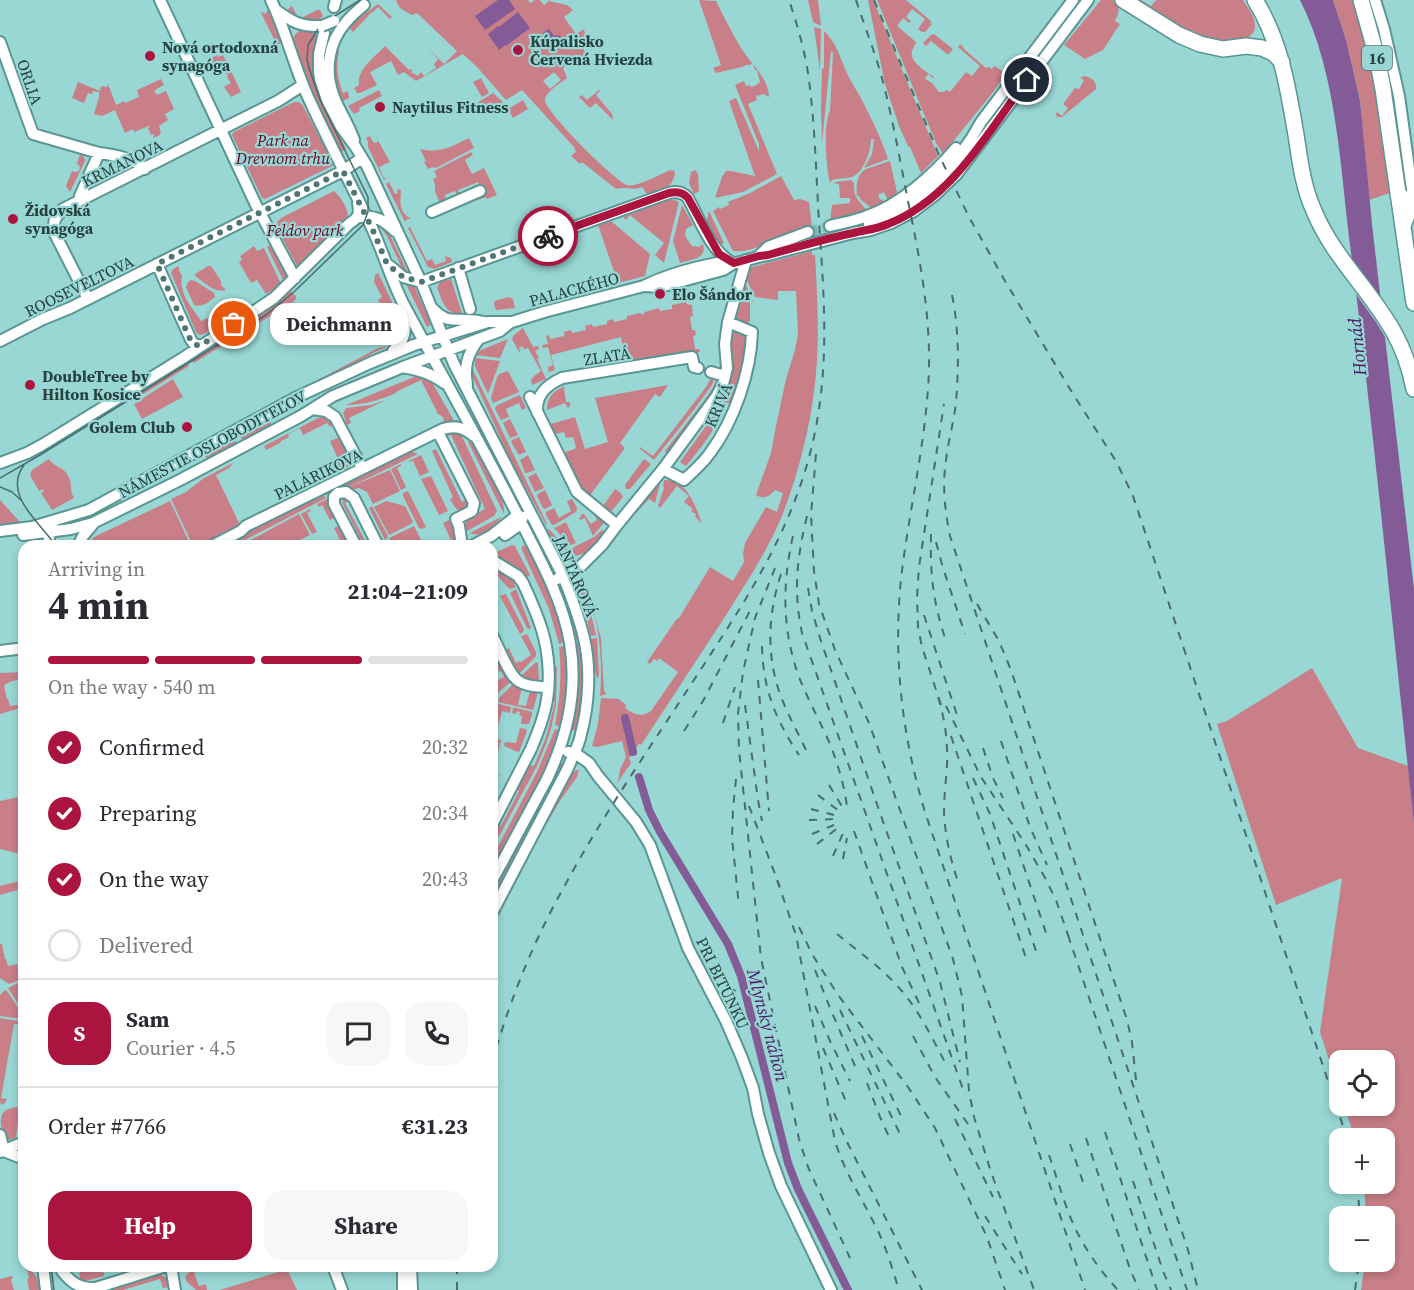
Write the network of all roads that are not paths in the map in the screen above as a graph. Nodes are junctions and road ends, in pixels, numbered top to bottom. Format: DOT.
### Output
graph roads {
  1 [pos="160,0"];
  2 [pos="1073,0"];
  3 [pos="1088,0"];
  4 [pos="1124,0"];
  5 [pos="1360,0"];
  6 [pos="1375,0"];
  7 [pos="368,2"];
  8 [pos="274,5"];
  9 [pos="1258,5"];
  10 [pos="323,30"];
  11 [pos="0,42"];
  12 [pos="1246,46"];
  13 [pos="1282,62"];
  14 [pos="303,86"];
  15 [pos="981,122"];
  16 [pos="220,130"];
  17 [pos="355,146"];
  18 [pos="99,153"];
  19 [pos="362,158"];
  20 [pos="145,169"];
  21 [pos="343,171"];
  22 [pos="480,191"];
  23 [pos="1398,195"];
  24 [pos="81,200"];
  25 [pos="1414,204"];
  26 [pos="432,212"];
  27 [pos="261,213"];
  28 [pos="361,218"];
  29 [pos="830,226"];
  30 [pos="1402,228"];
  31 [pos="808,232"];
  32 [pos="853,233"];
  33 [pos="399,235"];
  34 [pos="712,243"];
  35 [pos="759,256"];
  36 [pos="746,260"];
  37 [pos="734,263"];
  38 [pos="157,264"];
  39 [pos="387,264"];
  40 [pos="458,268"];
  41 [pos="698,268"];
  42 [pos="295,278"];
  43 [pos="421,282"];
  44 [pos="644,286"];
  45 [pos="88,299"];
  46 [pos="403,301"];
  47 [pos="1414,303"];
  48 [pos="432,307"];
  49 [pos="470,309"];
  50 [pos="488,322"];
  51 [pos="512,322"];
  52 [pos="728,322"];
  53 [pos="478,339"];
  54 [pos="0,341"];
  55 [pos="201,345"];
  56 [pos="435,347"];
  57 [pos="389,355"];
  58 [pos="403,367"];
  59 [pos="696,368"];
  60 [pos="711,372"];
  61 [pos="725,376"];
  62 [pos="447,386"];
  63 [pos="1414,389"];
  64 [pos="468,391"];
  65 [pos="530,397"];
  66 [pos="313,409"];
  67 [pos="537,412"];
  68 [pos="438,432"];
  69 [pos="477,438"];
  70 [pos="0,463"];
  71 [pos="362,468"];
  72 [pos="663,469"];
  73 [pos="519,490"];
  74 [pos="507,496"];
  75 [pos="70,516"];
  76 [pos="521,519"];
  77 [pos="99,520"];
  78 [pos="617,525"];
  79 [pos="459,526"];
  80 [pos="0,531"];
  81 [pos="51,532"];
  82 [pos="32,534"];
  83 [pos="505,535"];
  84 [pos="0,538"];
  85 [pos="45,540"];
  86 [pos="49,540"];
  87 [pos="80,540"];
  88 [pos="224,540"];
  89 [pos="353,540"];
  90 [pos="375,540"];
  91 [pos="461,540"];
  92 [pos="479,540"];
  93 [pos="484,540"];
  94 [pos="485,540"];
  95 [pos="489,540"];
  96 [pos="545,540"];
  97 [pos="534,549"];
  98 [pos="498,564"];
  99 [pos="563,576"];
  100 [pos="550,582"];
  101 [pos="498,647"];
  102 [pos="18,649"];
  103 [pos="0,651"];
  104 [pos="547,687"];
  105 [pos="559,751"];
  106 [pos="572,758"];
  107 [pos="498,813"];
  108 [pos="498,870"];
  109 [pos="498,901"];
  110 [pos="0,1135"];
  111 [pos="18,1146"];
  112 [pos="2,1151"];
  113 [pos="18,1157"];
  114 [pos="44,1272"];
  115 [pos="63,1272"];
  116 [pos="65,1272"];
  117 [pos="146,1272"];
  118 [pos="172,1272"];
  119 [pos="335,1272"];
  120 [pos="403,1272"];
  121 [pos="411,1272"];
  122 [pos="91,1289"];
  123 [pos="46,1290"];
  124 [pos="65,1290"];
  125 [pos="175,1290"];
  126 [pos="342,1290"];
  127 [pos="403,1290"];
  128 [pos="412,1290"];
  129 [pos="831,1290"];
  1 -- 16 [label="street"];
  2 -- 15 [label="street, PALACKÉHO"];
  3 -- 32 [label="street, PALACKÉHO"];
  4 -- 12 [label="highway"];
  5 -- 23 [label="highway, 16"];
  6 -- 25 [label="street"];
  7 -- 10 [label="street, bridge"];
  7 -- 17 [label="street"];
  8 -- 10 [label="street"];
  8 -- 14 [label="street"];
  9 -- 12 [label="highway"];
  9 -- 13 [label="highway"];
  10 -- 17 [label="street"];
  11 -- 18 [label="street, ORLIA"];
  12 -- 13 [label="highway"];
  13 -- 63 [label="highway"];
  14 -- 16 [label="street, KRMANOVA"];
  14 -- 21 [label="street"];
  15 -- 29 [label="street, PALACKÉHO"];
  15 -- 32 [label="street, PALACKÉHO"];
  16 -- 20 [label="street, KRMANOVA"];
  16 -- 27 [label="street"];
  17 -- 19 [label="street"];
  18 -- 20 [label="street"];
  18 -- 24 [label="street"];
  19 -- 21 [label="street, ROOSEVELTOVA"];
  19 -- 33 [label="street"];
  20 -- 24 [label="street, KRMANOVA"];
  21 -- 27 [label="street, ROOSEVELTOVA"];
  21 -- 28 [label="street"];
  22 -- 26 [label="street"];
  23 -- 25 [label="highway"];
  23 -- 30 [label="highway, 16"];
  24 -- 45 [label="street, KRMANOVA"];
  25 -- 30 [label="highway"];
  27 -- 38 [label="street, ROOSEVELTOVA"];
  27 -- 42 [label="street"];
  28 -- 33 [label="street"];
  28 -- 39 [label="street"];
  28 -- 42 [label="street"];
  30 -- 47 [label="highway, 16"];
  31 -- 35 [label="street, PALACKÉHO"];
  32 -- 35 [label="street, PALACKÉHO"];
  33 -- 43 [label="street"];
  34 -- 37 [label="street"];
  34 -- 40 [label="street"];
  34 -- 41 [label="street"];
  35 -- 36 [label="street, PALACKÉHO"];
  36 -- 37 [label="street, PALACKÉHO"];
  36 -- 52 [label="street, KRIVÁ"];
  37 -- 41 [label="street, PALACKÉHO"];
  37 -- 44 [label="street, PALACKÉHO"];
  38 -- 45 [label="street, ROOSEVELTOVA"];
  38 -- 55 [label="street"];
  39 -- 43 [label="street"];
  39 -- 46 [label="street"];
  40 -- 43 [label="street"];
  40 -- 49 [label="street"];
  41 -- 44 [label="street, PALACKÉHO"];
  42 -- 55 [label="street"];
  43 -- 48 [label="street"];
  44 -- 51 [label="street, PALACKÉHO"];
  45 -- 54 [label="street, ROOSEVELTOVA"];
  46 -- 56 [label="street"];
  46 -- 57 [label="street"];
  48 -- 50 [label="street"];
  48 -- 56 [label="street"];
  50 -- 51 [label="street, PALACKÉHO"];
  50 -- 56 [label="street, PALACKÉHO"];
  51 -- 53 [label="street, PALACKÉHO"];
  52 -- 61 [label="street, KRIVÁ"];
  52 -- 72 [label="street, KRIVÁ"];
  53 -- 56 [label="street, PALACKÉHO"];
  53 -- 64 [label="street"];
  55 -- 70 [label="street"];
  56 -- 57 [label="street, NÁMESTIE OSLOBODITEĽOV"];
  56 -- 58 [label="street"];
  56 -- 62 [label="street, JANTÁROVÁ"];
  56 -- 64 [label="street, JANTÁROVÁ"];
  57 -- 75 [label="street, NÁMESTIE OSLOBODITEĽOV"];
  58 -- 62 [label="street"];
  58 -- 66 [label="street, NÁMESTIE OSLOBODITEĽOV"];
  59 -- 67 [label="street, ZLATÁ"];
  60 -- 61 [label="street, KRIVÁ"];
  61 -- 72 [label="street, KRIVÁ"];
  62 -- 69 [label="street, JANTÁROVÁ"];
  64 -- 73 [label="street, JANTÁROVÁ"];
  65 -- 67 [label="street"];
  66 -- 71 [label="street"];
  66 -- 77 [label="street, NÁMESTIE OSLOBODITEĽOV"];
  67 -- 78 [label="street"];
  68 -- 69 [label="street, PALÁRIKOVA"];
  68 -- 71 [label="street, PALÁRIKOVA"];
  68 -- 79 [label="street"];
  69 -- 74 [label="street, JANTÁROVÁ"];
  71 -- 88 [label="street, PALÁRIKOVA"];
  72 -- 78 [label="street, KRIVÁ"];
  73 -- 76 [label="street"];
  73 -- 96 [label="street, JANTÁROVÁ"];
  74 -- 76 [label="street, JANTÁROVÁ"];
  74 -- 93 [label="street"];
  75 -- 80 [label="street, NÁMESTIE OSLOBODITEĽOV"];
  75 -- 81 [label="street"];
  76 -- 83 [label="street"];
  76 -- 94 [label="street"];
  76 -- 96 [label="street"];
  76 -- 97 [label="street, JANTÁROVÁ"];
  77 -- 81 [label="street, NÁMESTIE OSLOBODITEĽOV"];
  77 -- 87 [label="street"];
  78 -- 99 [label="street, KRIVÁ"];
  79 -- 91 [label="street"];
  79 -- 92 [label="street"];
  81 -- 82 [label="street, NÁMESTIE OSLOBODITEĽOV"];
  81 -- 86 [label="street"];
  82 -- 84 [label="street, NÁMESTIE OSLOBODITEĽOV"];
  82 -- 85 [label="street"];
  83 -- 95 [label="street"];
  83 -- 97 [label="street"];
  89 -- 90 [label="street, PALÁRIKOVA"];
  96 -- 99 [label="street, JANTÁROVÁ"];
  97 -- 100 [label="street, JANTÁROVÁ"];
  98 -- 104 [label="street"];
  99 -- 100 [label="street, KRIVÁ"];
  99 -- 106 [label="street, JANTÁROVÁ"];
  100 -- 105 [label="street, JANTÁROVÁ"];
  101 -- 104 [label="street"];
  102 -- 103 [label="street"];
  104 -- 107 [label="street"];
  105 -- 106 [label="street, PRI BITÚNKU"];
  105 -- 108 [label="street, JANTÁROVÁ"];
  106 -- 109 [label="street, JANTÁROVÁ"];
  106 -- 129 [label="street, PRI BITÚNKU"];
  110 -- 112 [label="street"];
  111 -- 112 [label="street"];
  112 -- 113 [label="street"];
  114 -- 123 [label="street"];
  115 -- 124 [label="street"];
  116 -- 122 [label="street"];
  117 -- 122 [label="street"];
  118 -- 125 [label="street"];
  119 -- 126 [label="street"];
  120 -- 127 [label="street"];
  121 -- 128 [label="street"];
}
